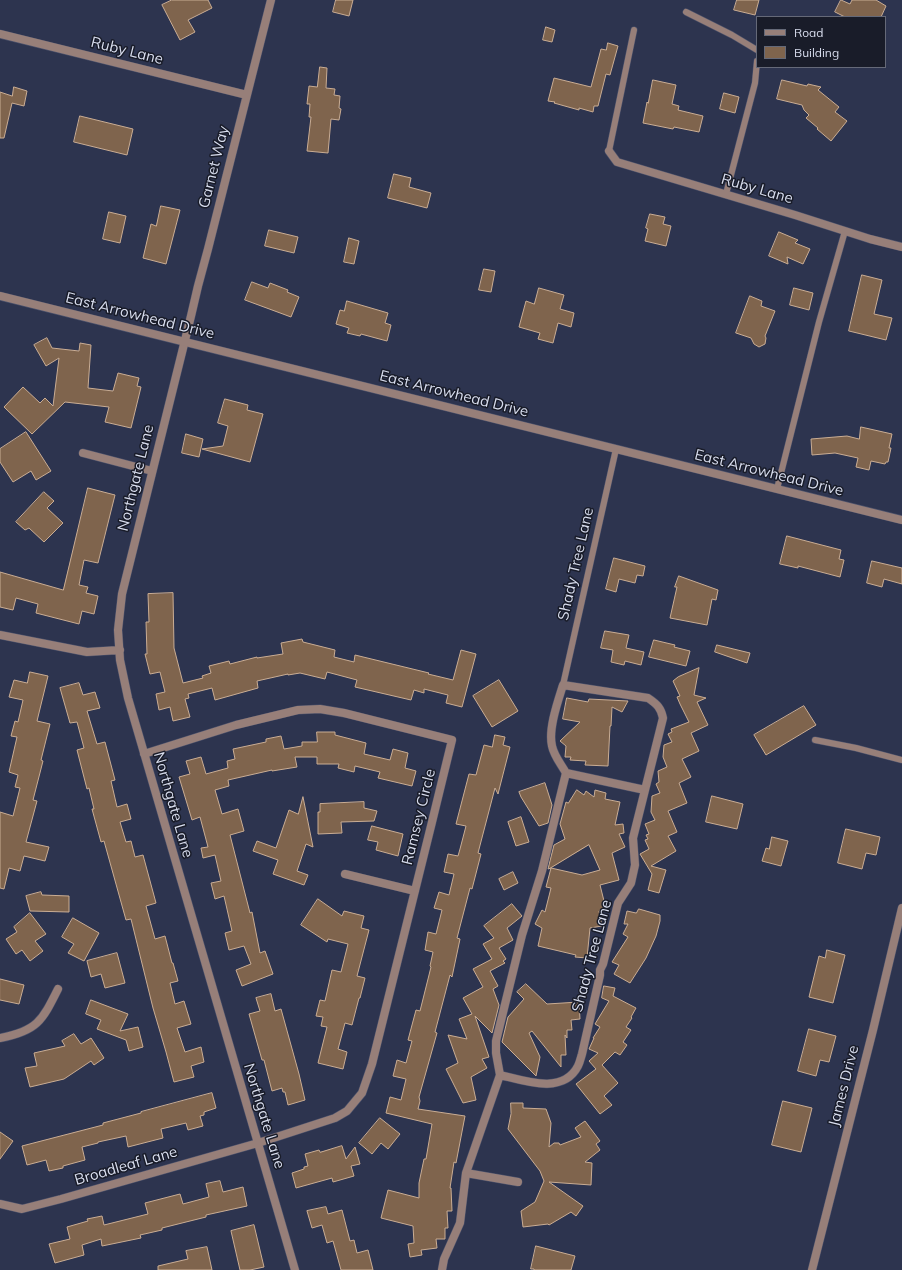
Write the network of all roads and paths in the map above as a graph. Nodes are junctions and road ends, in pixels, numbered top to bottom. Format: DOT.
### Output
graph roads {
  1 [pos="271,0"];
  2 [pos="686,12"];
  3 [pos="634,30"];
  4 [pos="0,34"];
  5 [pos="756,49"];
  6 [pos="756,68"];
  7 [pos="246,95"];
  8 [pos="609,151"];
  9 [pos="726,194"];
  10 [pos="845,231"];
  11 [pos="902,247"];
  12 [pos="0,296"];
  13 [pos="185,342"];
  14 [pos="616,449"];
  15 [pos="83,453"];
  16 [pos="152,471"];
  17 [pos="777,489"];
  18 [pos="902,520"];
  19 [pos="0,636"];
  20 [pos="120,650"];
  21 [pos="563,684"];
  22 [pos="815,740"];
  23 [pos="144,754"];
  24 [pos="902,760"];
  25 [pos="566,774"];
  26 [pos="645,790"];
  27 [pos="345,874"];
  28 [pos="415,890"];
  29 [pos="902,908"];
  30 [pos="58,988"];
  31 [pos="0,1038"];
  32 [pos="500,1075"];
  33 [pos="258,1143"];
  34 [pos="466,1173"];
  35 [pos="518,1182"];
  36 [pos="0,1204"];
  37 [pos="295,1270"];
  38 [pos="442,1270"];
  39 [pos="812,1270"];
  1 -- 7 [label="street, Garnet Way"];
  2 -- 5 [label="lane"];
  3 -- 8 [label="lane"];
  4 -- 7 [label="street, Ruby Lane"];
  6 -- 9 [label="lane"];
  7 -- 13 [label="street, Garnet Way"];
  8 -- 9 [label="street, Ruby Lane"];
  9 -- 10 [label="street, Ruby Lane"];
  10 -- 11 [label="street, Ruby Lane"];
  10 -- 17 [label="lane"];
  12 -- 13 [label="street, East Arrowhead Drive"];
  13 -- 14 [label="street, East Arrowhead Drive"];
  13 -- 16 [label="street, Northgate Lane"];
  14 -- 17 [label="street, East Arrowhead Drive"];
  14 -- 21 [label="lane, Shady Tree Lane"];
  15 -- 16 [label="street"];
  16 -- 20 [label="street, Northgate Lane"];
  17 -- 18 [label="street, East Arrowhead Drive"];
  19 -- 20 [label="street"];
  20 -- 23 [label="street, Northgate Lane"];
  21 -- 25 [label="street, Shady Tree Lane"];
  21 -- 26 [label="street, Shady Tree Lane"];
  22 -- 24 [label="lane"];
  23 -- 28 [label="street, Ramsey Circle"];
  23 -- 33 [label="street, Northgate Lane"];
  25 -- 26 [label="street"];
  25 -- 32 [label="street"];
  26 -- 32 [label="street, Shady Tree Lane"];
  27 -- 28 [label="street"];
  28 -- 33 [label="street, Ramsey Circle"];
  29 -- 39 [label="street, James Drive"];
  30 -- 31 [label="street"];
  32 -- 34 [label="street"];
  33 -- 36 [label="street, Broadleaf Lane"];
  33 -- 37 [label="street, Northgate Lane"];
  34 -- 35 [label="street"];
  34 -- 38 [label="street"];
}
